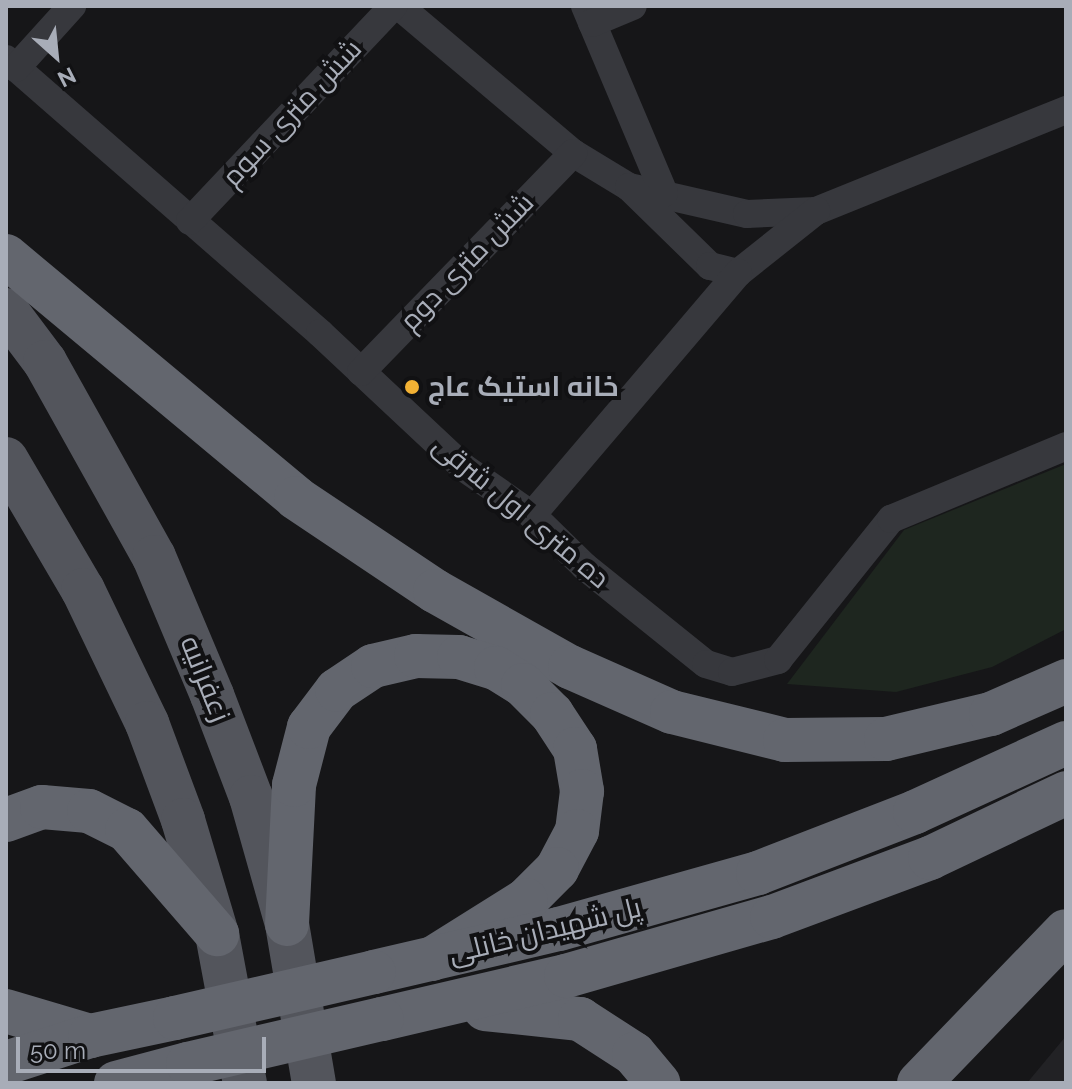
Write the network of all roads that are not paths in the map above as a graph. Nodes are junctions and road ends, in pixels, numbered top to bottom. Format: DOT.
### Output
graph roads {
  1 [pos="72,6"];
  2 [pos="393,6"];
  3 [pos="399,6"];
  4 [pos="633,6"];
  5 [pos="588,14"];
  6 [pos="11,64"];
  7 [pos="1066,110"];
  8 [pos="573,153"];
  9 [pos="629,187"];
  10 [pos="664,193"];
  11 [pos="816,211"];
  12 [pos="190,221"];
  13 [pos="6,256"];
  14 [pos="738,273"];
  15 [pos="6,310"];
  16 [pos="361,372"];
  17 [pos="1066,446"];
  18 [pos="6,459"];
  19 [pos="532,515"];
  20 [pos="1066,681"];
  21 [pos="1066,743"];
  22 [pos="1066,793"];
  23 [pos="6,820"];
  24 [pos="287,924"];
  25 [pos="1066,931"];
  26 [pos="217,934"];
  27 [pos="432,959"];
  28 [pos="430,1008"];
  29 [pos="6,1011"];
  30 [pos="90,1036"];
  31 [pos="6,1063"];
  32 [pos="116,1083"];
  33 [pos="245,1083"];
  34 [pos="314,1083"];
  35 [pos="658,1083"];
  36 [pos="919,1083"];
  1 -- 6 [label="street"];
  2 -- 12 [label="street, شش متری سوم"];
  3 -- 8 [label="street"];
  4 -- 5 [label="street"];
  5 -- 10 [label="street"];
  6 -- 12 [label="street, ده متری اول شرقی"];
  7 -- 11 [label="street"];
  8 -- 9 [label="street"];
  8 -- 16 [label="street, شش متری دوم"];
  9 -- 10 [label="street"];
  9 -- 14 [label="street"];
  10 -- 11 [label="street"];
  11 -- 14 [label="street"];
  12 -- 16 [label="street, ده متری اول شرقی"];
  13 -- 20 [label="highway"];
  14 -- 19 [label="street"];
  15 -- 24 [label="main road, زعفرانیه"];
  16 -- 19 [label="street, ده متری اول شرقی"];
  17 -- 19 [label="street, ده متری اول شرقی"];
  18 -- 26 [label="main road"];
  21 -- 27 [label="highway, پل شهیدان خانلی"];
  22 -- 28 [label="highway, پل شهیدان خانلی"];
  23 -- 26 [label="highway"];
  24 -- 27 [label="highway"];
  24 -- 34 [label="main road, زعفرانیه"];
  25 -- 36 [label="highway"];
  26 -- 33 [label="main road"];
  27 -- 30 [label="highway, پل شهیدان خانلی, bridge"];
  28 -- 32 [label="highway, پل شهیدان خانلی, bridge"];
  28 -- 35 [label="highway"];
  29 -- 30 [label="highway"];
  30 -- 31 [label="highway, پل شهیدان خانلی"];
}
